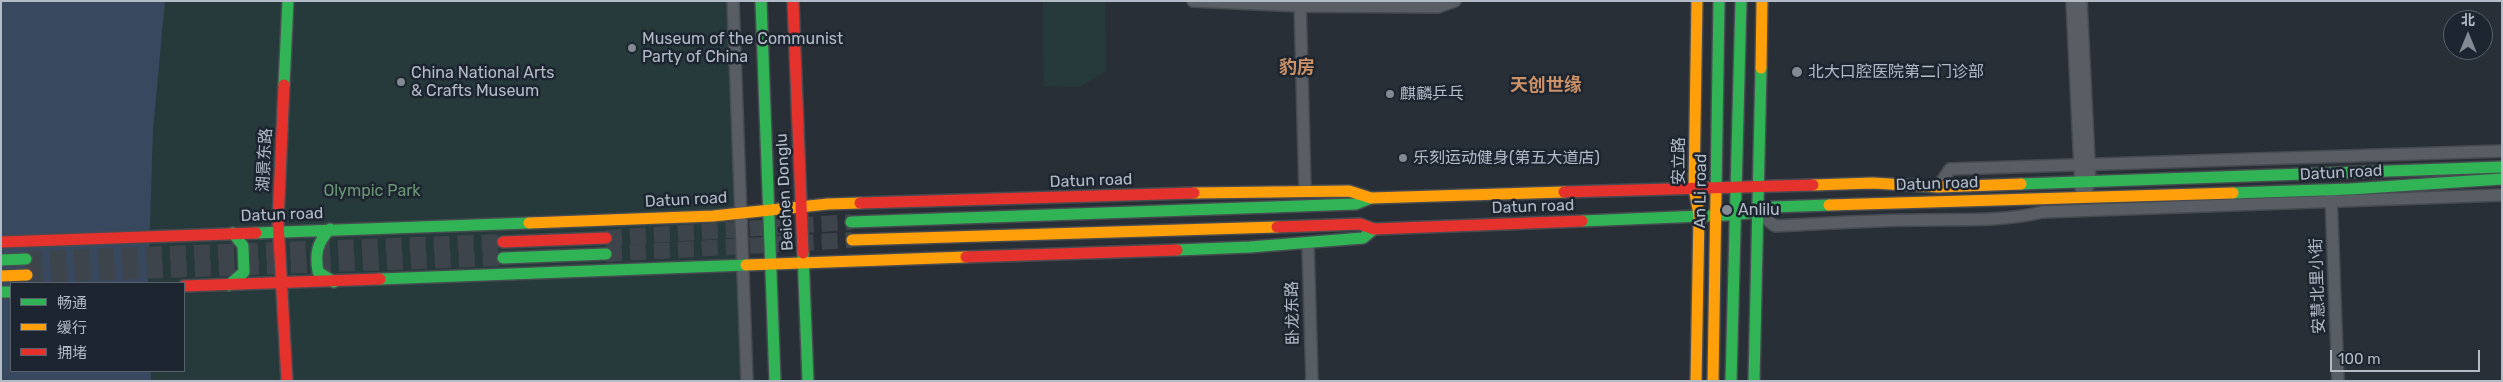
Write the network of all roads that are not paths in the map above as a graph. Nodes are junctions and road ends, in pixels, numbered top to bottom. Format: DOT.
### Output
graph roads {
  1 [pos="278,1"];
  2 [pos="288,1"];
  3 [pos="734,1"];
  4 [pos="761,1"];
  5 [pos="793,1"];
  6 [pos="1193,1"];
  7 [pos="1455,1"];
  8 [pos="1697,1"];
  9 [pos="1719,1"];
  10 [pos="1741,1"];
  11 [pos="1762,1"];
  12 [pos="2072,1"];
  13 [pos="2081,1"];
  14 [pos="1300,4"];
  15 [pos="2502,151"];
  16 [pos="2085,165"];
  17 [pos="2502,167"];
  18 [pos="2502,179"];
  19 [pos="2086,182"];
  20 [pos="1738,187"];
  21 [pos="1758,187"];
  22 [pos="1938,187"];
  23 [pos="1694,188"];
  24 [pos="1717,188"];
  25 [pos="1305,190"];
  26 [pos="2502,195"];
  27 [pos="2331,196"];
  28 [pos="1371,198"];
  29 [pos="2082,199"];
  30 [pos="802,207"];
  31 [pos="768,210"];
  32 [pos="741,213"];
  33 [pos="1758,213"];
  34 [pos="1717,214"];
  35 [pos="1737,214"];
  36 [pos="1699,215"];
  37 [pos="851,222"];
  38 [pos="330,229"];
  39 [pos="1374,229"];
  40 [pos="274,231"];
  41 [pos="233,233"];
  42 [pos="606,238"];
  43 [pos="852,240"];
  44 [pos="1,242"];
  45 [pos="503,242"];
  46 [pos="1308,244"];
  47 [pos="606,254"];
  48 [pos="503,258"];
  49 [pos="26,259"];
  50 [pos="1,260"];
  51 [pos="770,264"];
  52 [pos="804,264"];
  53 [pos="743,267"];
  54 [pos="27,275"];
  55 [pos="1,276"];
  56 [pos="334,282"];
  57 [pos="276,284"];
  58 [pos="229,285"];
  59 [pos="185,286"];
  60 [pos="276,381"];
  61 [pos="287,381"];
  62 [pos="747,381"];
  63 [pos="775,381"];
  64 [pos="808,381"];
  65 [pos="1312,381"];
  66 [pos="1696,381"];
  67 [pos="1713,381"];
  68 [pos="1731,381"];
  69 [pos="1754,381"];
  70 [pos="2338,381"];
  1 -- 40 [label="main road, 湖景东路"];
  2 -- 40 [label="main road, 湖景东路"];
  3 -- 32 [label="street"];
  4 -- 31 [label="main road, Beichen Donglu"];
  5 -- 30 [label="main road, Beichen Donglu"];
  6 -- 14 [label="street"];
  7 -- 14 [label="street"];
  8 -- 23 [label="main road, 安立路"];
  9 -- 24 [label="main road, An Li road"];
  10 -- 20 [label="main road"];
  11 -- 21 [label="main road"];
  12 -- 16 [label="street"];
  13 -- 16 [label="street"];
  14 -- 25 [label="street"];
  15 -- 16 [label="street"];
  16 -- 19 [label="street"];
  16 -- 22 [label="street"];
  17 -- 19 [label="main road, Datun road"];
  18 -- 27 [label="main road, Datun road"];
  19 -- 22 [label="main road, Datun road"];
  19 -- 29 [label="street"];
  20 -- 21 [label="main road, Datun road"];
  20 -- 24 [label="main road, Datun road"];
  20 -- 35 [label="main road"];
  21 -- 22 [label="main road, Datun road"];
  21 -- 33 [label="main road"];
  23 -- 24 [label="main road, Datun road"];
  23 -- 28 [label="main road, Datun road"];
  23 -- 36 [label="main road, 安立路"];
  24 -- 34 [label="main road, An Li road"];
  25 -- 28 [label="main road, Datun road"];
  25 -- 30 [label="main road, Datun road"];
  26 -- 27 [label="street"];
  27 -- 29 [label="main road, Datun road"];
  27 -- 33 [label="street"];
  27 -- 70 [label="street, 安慧北里小街"];
  28 -- 37 [label="main road, Datun road"];
  29 -- 33 [label="main road, Datun road"];
  30 -- 31 [label="main road, Datun road"];
  30 -- 52 [label="main road, Beichen Donglu"];
  31 -- 32 [label="main road, Datun road"];
  31 -- 51 [label="main road, Beichen Donglu"];
  32 -- 38 [label="main road, Datun road"];
  32 -- 53 [label="street"];
  33 -- 35 [label="main road, Datun road"];
  33 -- 69 [label="main road"];
  34 -- 35 [label="main road, Datun road"];
  34 -- 36 [label="main road, Datun road"];
  34 -- 67 [label="main road, An Li road"];
  35 -- 68 [label="main road"];
  36 -- 39 [label="main road, Datun road"];
  36 -- 66 [label="main road, 安立路"];
  38 -- 40 [label="main road, Datun road"];
  38 -- 56 [label="main road"];
  39 -- 43 [label="main road, Datun road"];
  39 -- 46 [label="main road, Datun road"];
  40 -- 41 [label="main road, Datun road"];
  40 -- 57 [label="main road, 湖景东路"];
  41 -- 44 [label="main road, Datun road"];
  41 -- 58 [label="main road"];
  42 -- 45 [label="main road"];
  46 -- 52 [label="main road, Datun road"];
  46 -- 65 [label="street, 卧龙东路"];
  47 -- 48 [label="main road"];
  49 -- 50 [label="main road"];
  51 -- 52 [label="main road, Datun road"];
  51 -- 53 [label="main road, Datun road"];
  51 -- 63 [label="main road, Beichen Donglu"];
  52 -- 64 [label="main road, Beichen Donglu"];
  53 -- 56 [label="main road, Datun road"];
  53 -- 62 [label="street"];
  54 -- 55 [label="main road"];
  56 -- 57 [label="main road, Datun road"];
  57 -- 58 [label="main road, Datun road"];
  57 -- 60 [label="main road, 湖景东路"];
  57 -- 61 [label="main road, 湖景东路"];
  58 -- 59 [label="main road, Datun road"];
}
